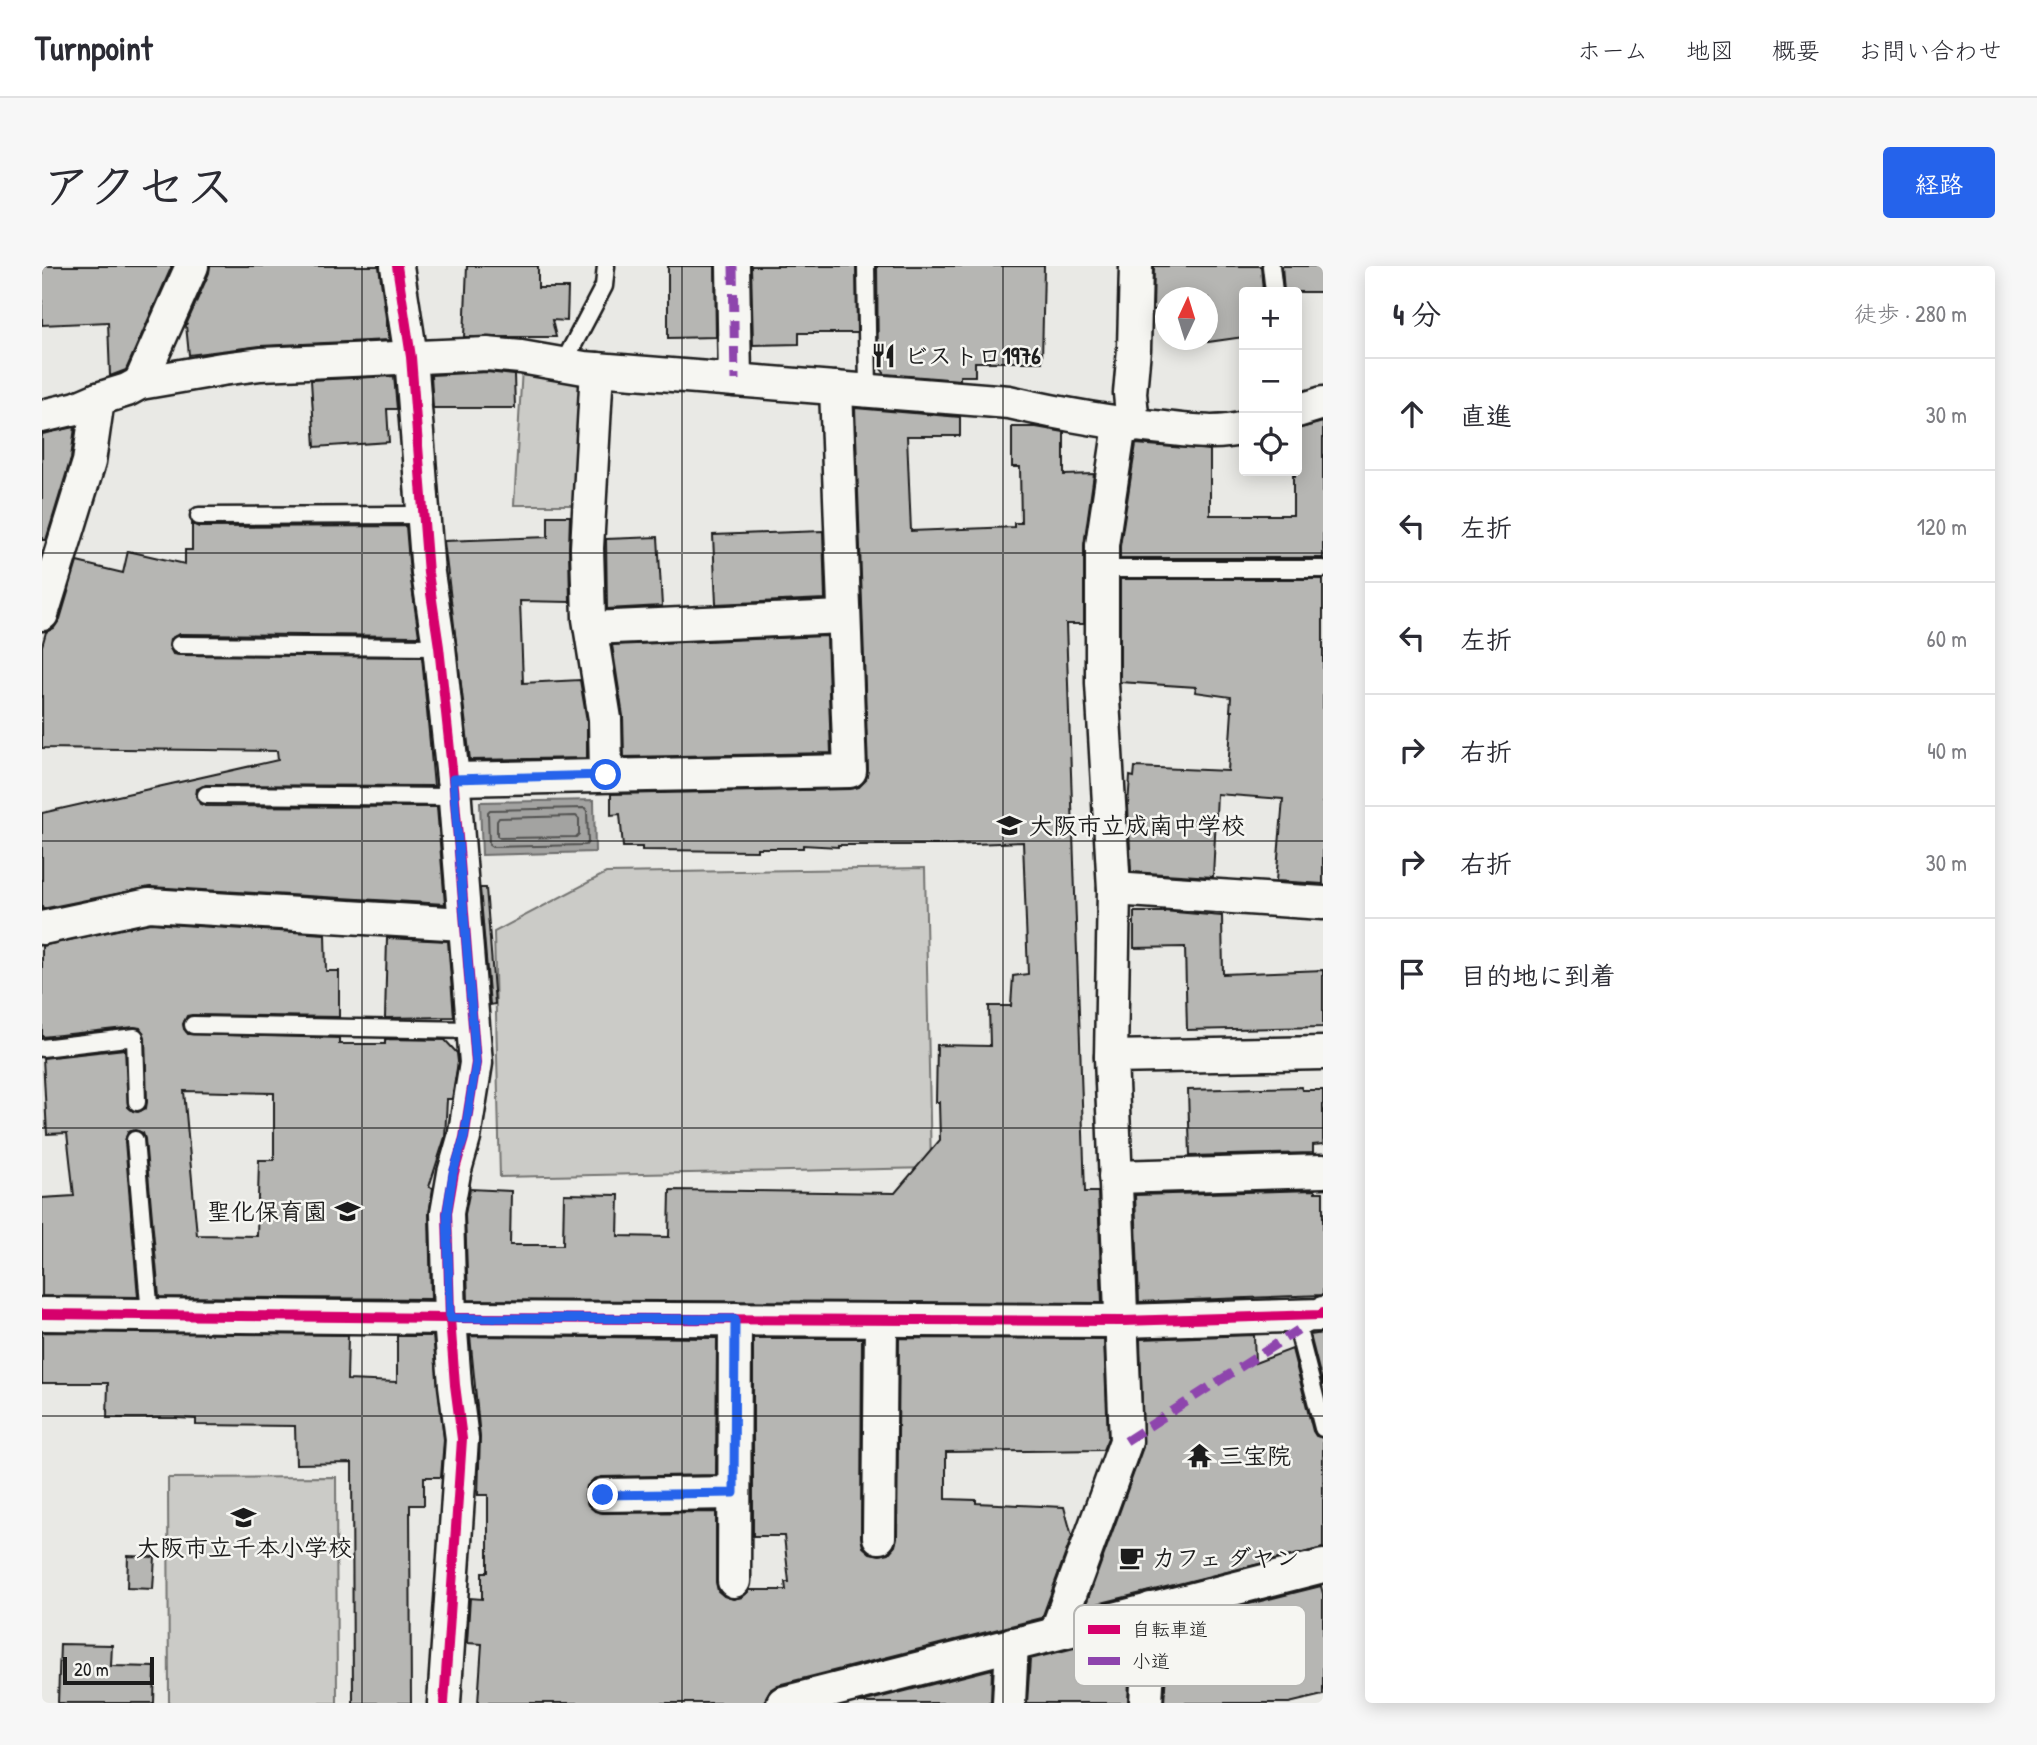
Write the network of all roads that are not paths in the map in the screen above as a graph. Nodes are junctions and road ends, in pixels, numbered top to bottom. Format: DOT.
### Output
graph roads {
  1 [pos="192,266"];
  2 [pos="397,266"];
  3 [pos="606,266"];
  4 [pos="733,266"];
  5 [pos="866,266"];
  6 [pos="1136,266"];
  7 [pos="1271,266"];
  8 [pos="1273,287"];
  9 [pos="411,357"];
  10 [pos="563,364"];
  11 [pos="597,369"];
  12 [pos="735,380"];
  13 [pos="140,383"];
  14 [pos="836,388"];
  15 [pos="868,391"];
  16 [pos="98,398"];
  17 [pos="1323,403"];
  18 [pos="1302,409"];
  19 [pos="42,416"];
  20 [pos="1126,425"];
  21 [pos="1239,429"];
  22 [pos="422,514"];
  23 [pos="199,516"];
  24 [pos="1101,569"];
  25 [pos="1323,569"];
  26 [pos="42,614"];
  27 [pos="843,617"];
  28 [pos="591,628"];
  29 [pos="180,645"];
  30 [pos="439,648"];
  31 [pos="606,775"];
  32 [pos="454,788"];
  33 [pos="206,796"];
  34 [pos="1114,889"];
  35 [pos="1323,903"];
  36 [pos="464,924"];
  37 [pos="42,928"];
  38 [pos="193,1025"];
  39 [pos="472,1030"];
  40 [pos="42,1048"];
  41 [pos="1323,1053"];
  42 [pos="1111,1057"];
  43 [pos="136,1102"];
  44 [pos="135,1140"];
  45 [pos="1323,1171"];
  46 [pos="1115,1177"];
  47 [pos="42,1314"];
  48 [pos="1322,1314"];
  49 [pos="149,1315"];
  50 [pos="450,1318"];
  51 [pos="735,1319"];
  52 [pos="881,1320"];
  53 [pos="1122,1321"];
  54 [pos="1323,1428"];
  55 [pos="734,1493"];
  56 [pos="603,1495"];
  57 [pos="879,1537"];
  58 [pos="1323,1566"];
  59 [pos="734,1581"];
  60 [pos="1167,1605"];
  61 [pos="1074,1628"];
  62 [pos="1056,1633"];
  63 [pos="1012,1644"];
  64 [pos="867,1692"];
  65 [pos="444,1703"];
  66 [pos="783,1703"];
  67 [pos="1009,1703"];
  1 -- 13 [label="street"];
  2 -- 9 [label="street"];
  3 -- 10 [label="lane"];
  4 -- 12 [label="street"];
  5 -- 15 [label="lane"];
  6 -- 20 [label="street"];
  7 -- 8 [label="lane"];
  9 -- 10 [label="street"];
  9 -- 13 [label="street"];
  9 -- 22 [label="street"];
  10 -- 11 [label="street"];
  11 -- 12 [label="street"];
  11 -- 28 [label="street"];
  12 -- 14 [label="street"];
  13 -- 16 [label="street"];
  14 -- 15 [label="street"];
  14 -- 27 [label="street"];
  15 -- 20 [label="street"];
  16 -- 19 [label="street"];
  16 -- 26 [label="street"];
  17 -- 18 [label="street"];
  20 -- 21 [label="street"];
  20 -- 24 [label="street"];
  22 -- 23 [label="lane"];
  22 -- 30 [label="street"];
  24 -- 25 [label="lane"];
  24 -- 34 [label="street"];
  27 -- 28 [label="street"];
  27 -- 31 [label="street"];
  28 -- 31 [label="street"];
  29 -- 30 [label="lane"];
  30 -- 32 [label="street"];
  31 -- 32 [label="street"];
  32 -- 33 [label="lane"];
  32 -- 36 [label="street"];
  34 -- 35 [label="street"];
  34 -- 42 [label="street"];
  36 -- 37 [label="street"];
  36 -- 39 [label="street"];
  38 -- 39 [label="lane"];
  39 -- 50 [label="street"];
  40 -- 43 [label="lane"];
  41 -- 42 [label="street"];
  42 -- 46 [label="street"];
  44 -- 49 [label="lane"];
  45 -- 46 [label="street"];
  46 -- 53 [label="street"];
  47 -- 49 [label="street"];
  48 -- 53 [label="street"];
  48 -- 54 [label="lane"];
  49 -- 50 [label="street"];
  50 -- 51 [label="street"];
  50 -- 65 [label="street"];
  51 -- 52 [label="street"];
  51 -- 55 [label="street"];
  52 -- 53 [label="street"];
  52 -- 57 [label="street"];
  53 -- 62 [label="street"];
  55 -- 56 [label="street"];
  55 -- 59 [label="street"];
  58 -- 60 [label="street"];
  61 -- 62 [label="street"];
  62 -- 63 [label="street"];
  63 -- 64 [label="street"];
  63 -- 67 [label="street"];
  64 -- 66 [label="street"];
}
